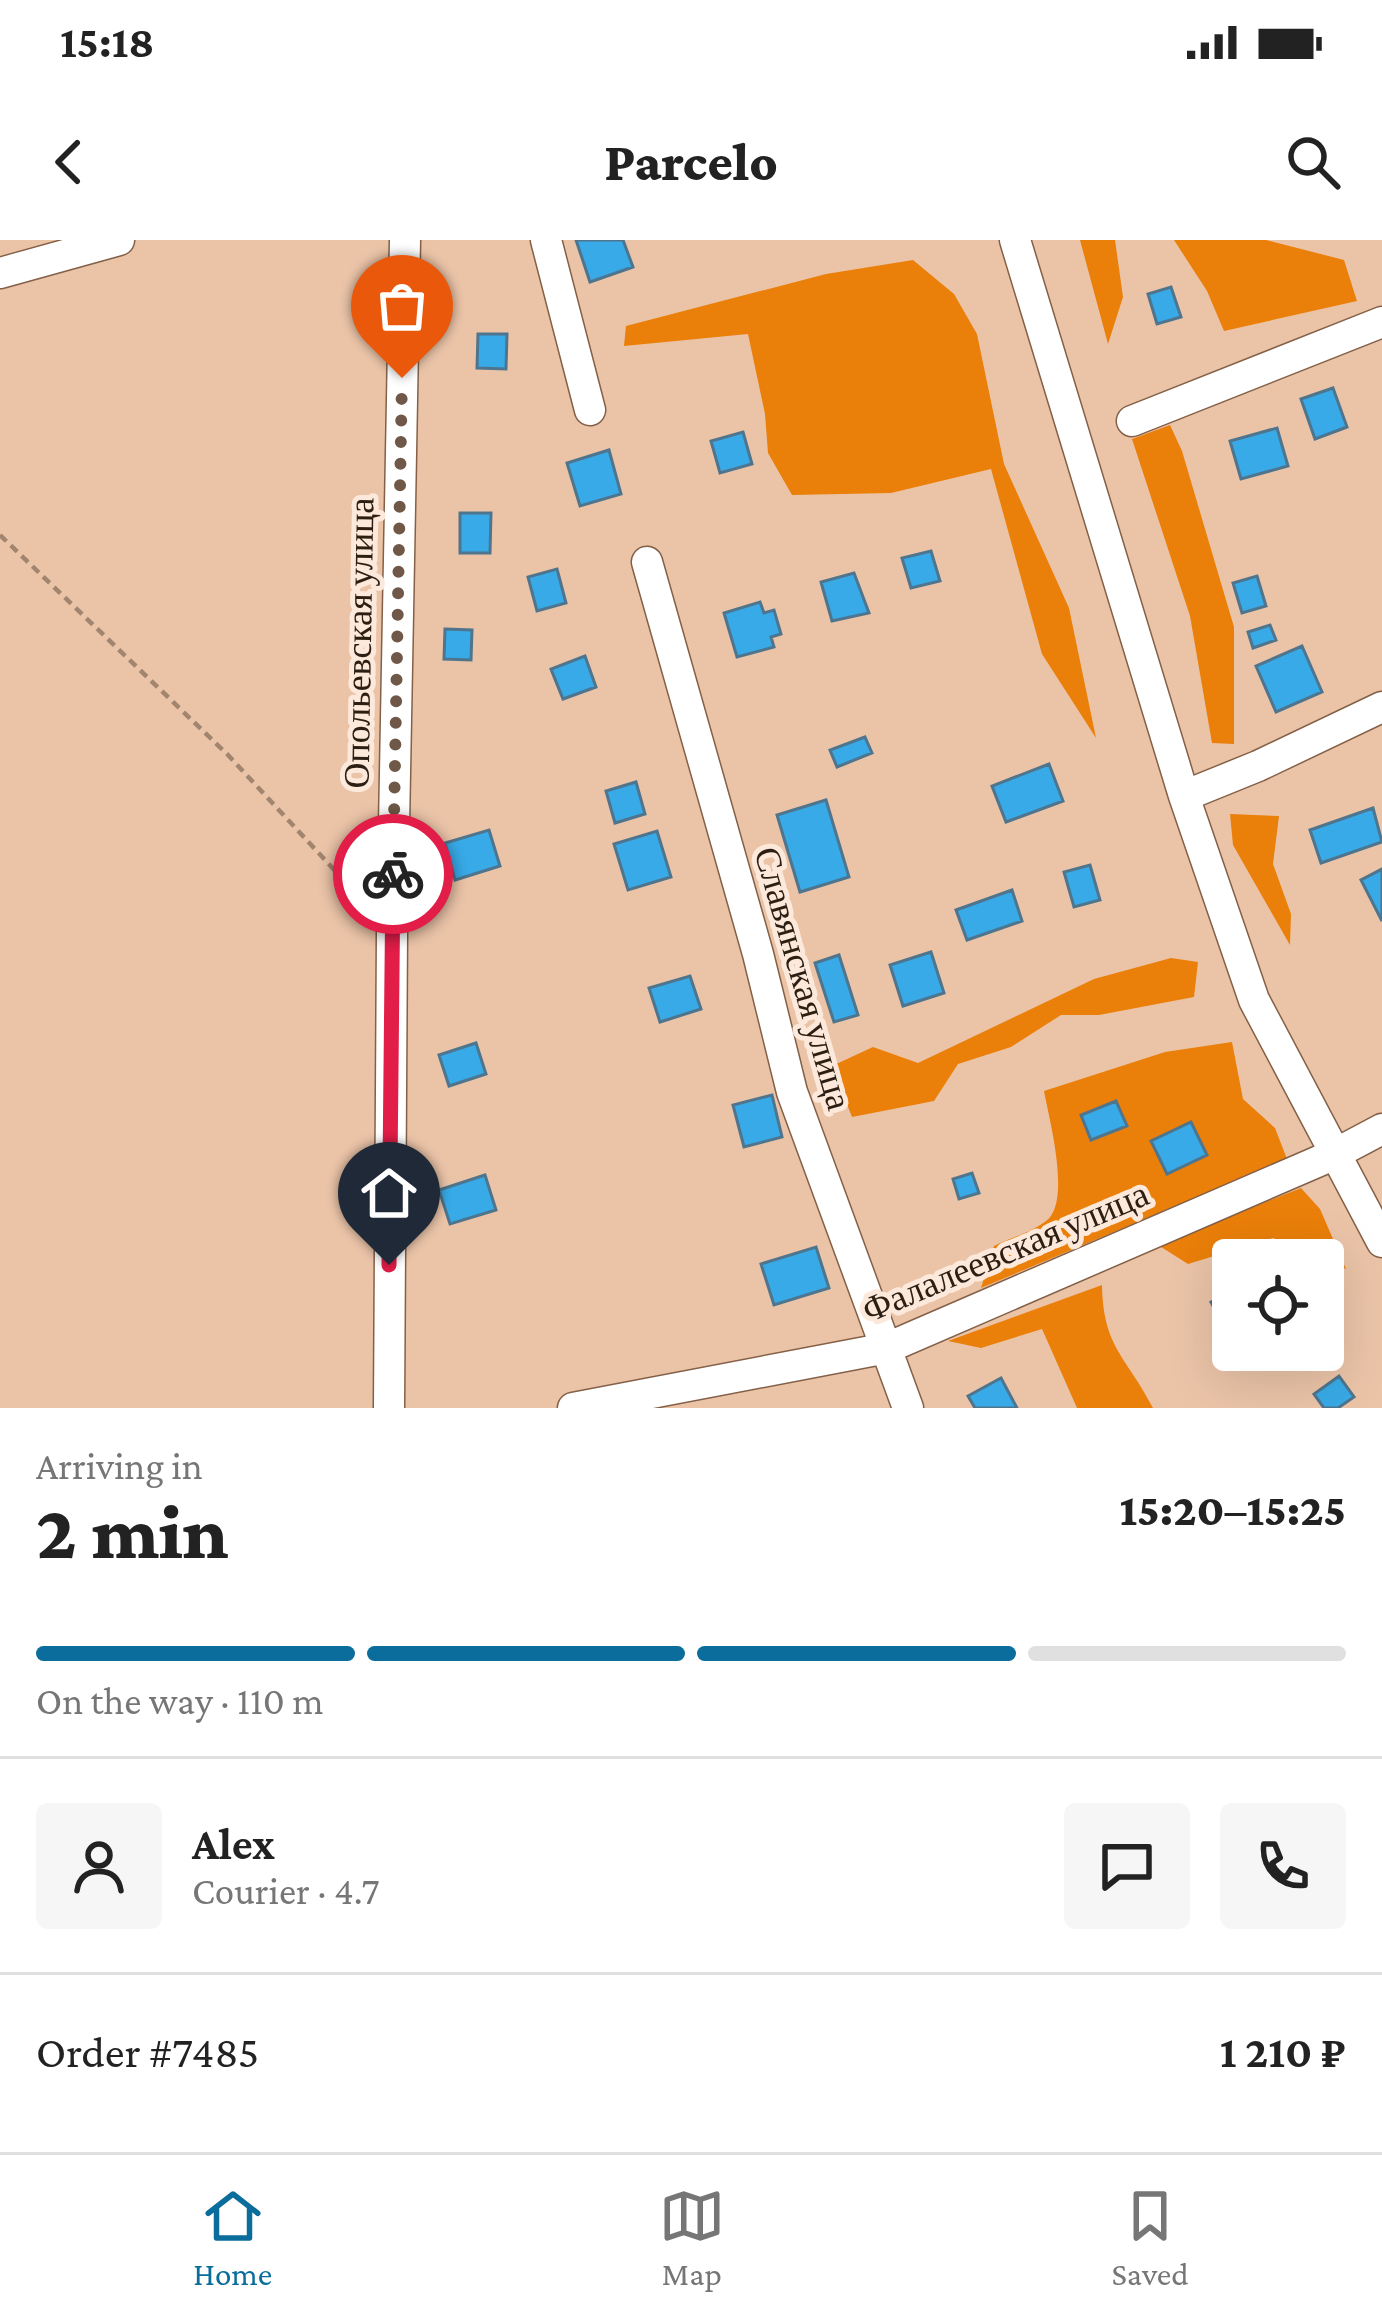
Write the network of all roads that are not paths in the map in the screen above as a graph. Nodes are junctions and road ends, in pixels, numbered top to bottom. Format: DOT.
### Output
graph roads {
  1 [pos="119,240"];
  2 [pos="405,240"];
  3 [pos="546,240"];
  4 [pos="1015,240"];
  5 [pos="0,273"];
  6 [pos="1382,322"];
  7 [pos="590,410"];
  8 [pos="1132,421"];
  9 [pos="647,562"];
  10 [pos="1382,706"];
  11 [pos="1184,796"];
  12 [pos="1382,1130"];
  13 [pos="1333,1155"];
  14 [pos="1382,1242"];
  15 [pos="887,1348"];
  16 [pos="388,1408"];
  17 [pos="573,1408"];
  18 [pos="908,1408"];
  1 -- 5 [label="street"];
  2 -- 16 [label="street, Опольевская улица"];
  3 -- 7 [label="street"];
  4 -- 11 [label="street"];
  6 -- 8 [label="street"];
  9 -- 15 [label="street, Славянская улица"];
  10 -- 11 [label="street"];
  11 -- 13 [label="street"];
  12 -- 13 [label="street, Фалалеевская улица"];
  13 -- 14 [label="street"];
  13 -- 15 [label="street, Фалалеевская улица"];
  15 -- 17 [label="street, Фалалеевская улица"];
  15 -- 18 [label="street, Славянская улица"];
}
